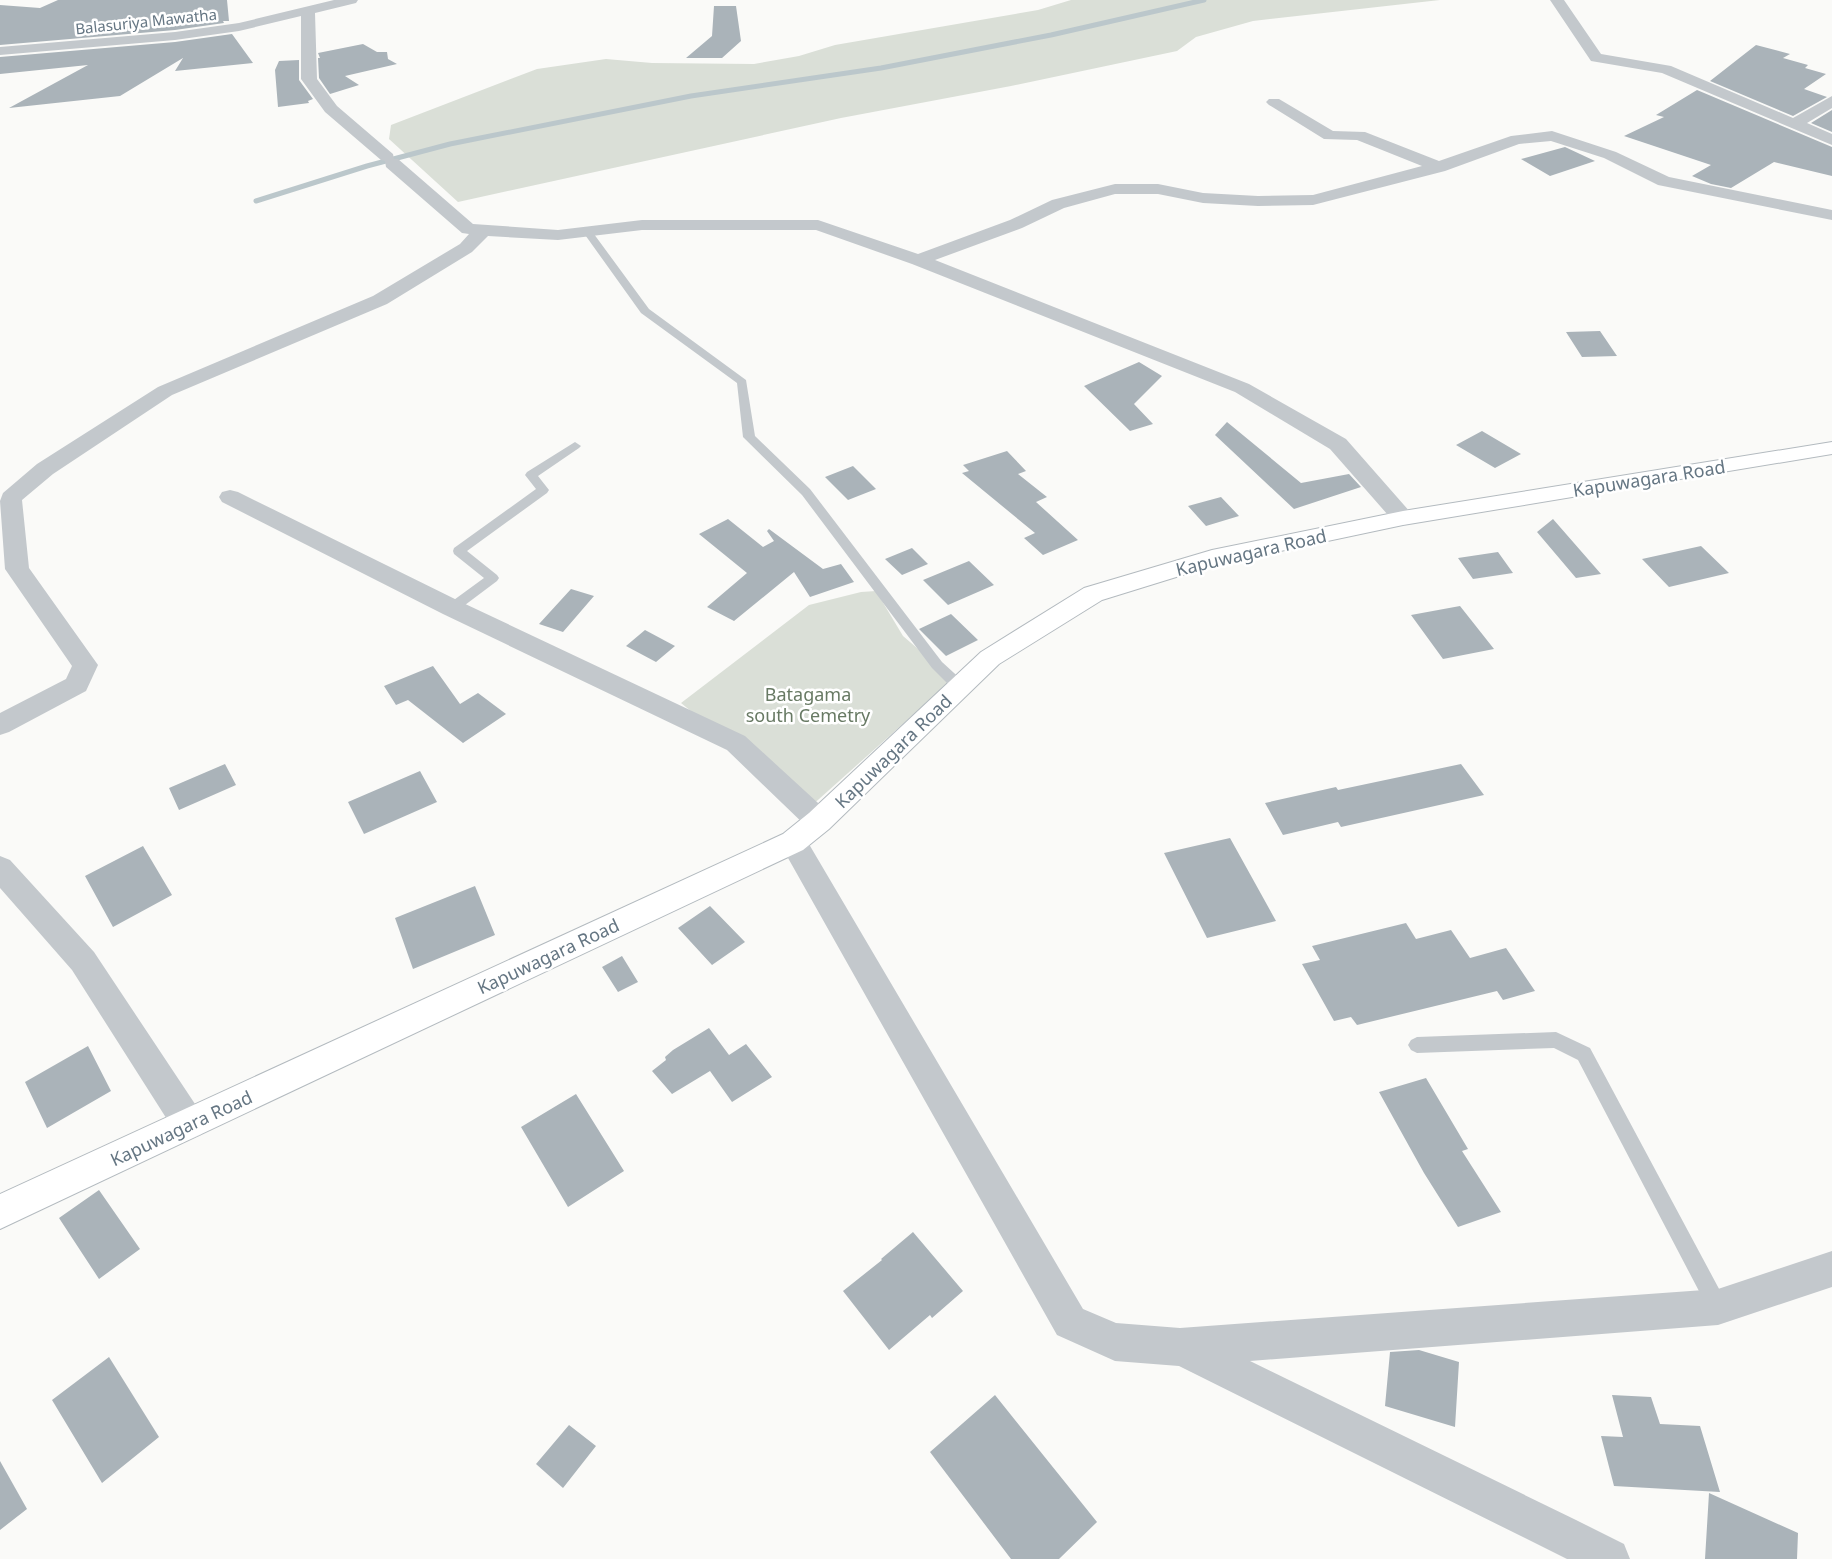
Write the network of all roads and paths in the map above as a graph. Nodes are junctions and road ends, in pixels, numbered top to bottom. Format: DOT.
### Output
graph roads {
  1 [pos="279,0"];
  2 [pos="351,0"];
  3 [pos="1557,0"];
  4 [pos="308,12"];
  5 [pos="278,18"];
  6 [pos="0,51"];
  7 [pos="1832,101"];
  8 [pos="1274,102"];
  9 [pos="1796,123"];
  10 [pos="1832,140"];
  11 [pos="1439,168"];
  12 [pos="1832,215"];
  13 [pos="483,231"];
  14 [pos="588,232"];
  15 [pos="918,260"];
  16 [pos="575,446"];
  17 [pos="1832,448"];
  18 [pos="230,497"];
  19 [pos="1403,518"];
  20 [pos="452,608"];
  21 [pos="960,687"];
  22 [pos="0,725"];
  23 [pos="806,832"];
  24 [pos="0,868"];
  25 [pos="1417,1045"];
  26 [pos="189,1124"];
  27 [pos="0,1212"];
  28 [pos="1832,1269"];
  29 [pos="1718,1307"];
  30 [pos="1180,1346"];
  31 [pos="1609,1559"];
  1 -- 5 [label="street"];
  2 -- 4 [label="street, Balasuriya Mawatha"];
  3 -- 9 [label="street"];
  4 -- 5 [label="street, Balasuriya Mawatha"];
  4 -- 13 [label="street"];
  5 -- 6 [label="street, Balasuriya Mawatha"];
  7 -- 9 [label="street"];
  8 -- 11 [label="street"];
  9 -- 10 [label="street"];
  11 -- 12 [label="street"];
  11 -- 15 [label="street"];
  13 -- 14 [label="street"];
  13 -- 22 [label="street"];
  14 -- 15 [label="street"];
  14 -- 21 [label="lane"];
  15 -- 19 [label="street"];
  16 -- 20 [label="lane"];
  17 -- 19 [label="street, Kapuwagara Road"];
  18 -- 20 [label="street"];
  19 -- 21 [label="street, Kapuwagara Road"];
  20 -- 23 [label="street"];
  21 -- 23 [label="street, Kapuwagara Road"];
  23 -- 26 [label="street, Kapuwagara Road"];
  23 -- 30 [label="street"];
  24 -- 26 [label="street"];
  25 -- 29 [label="lane"];
  26 -- 27 [label="street, Kapuwagara Road"];
  28 -- 29 [label="street"];
  29 -- 30 [label="street"];
  30 -- 31 [label="street"];
}
